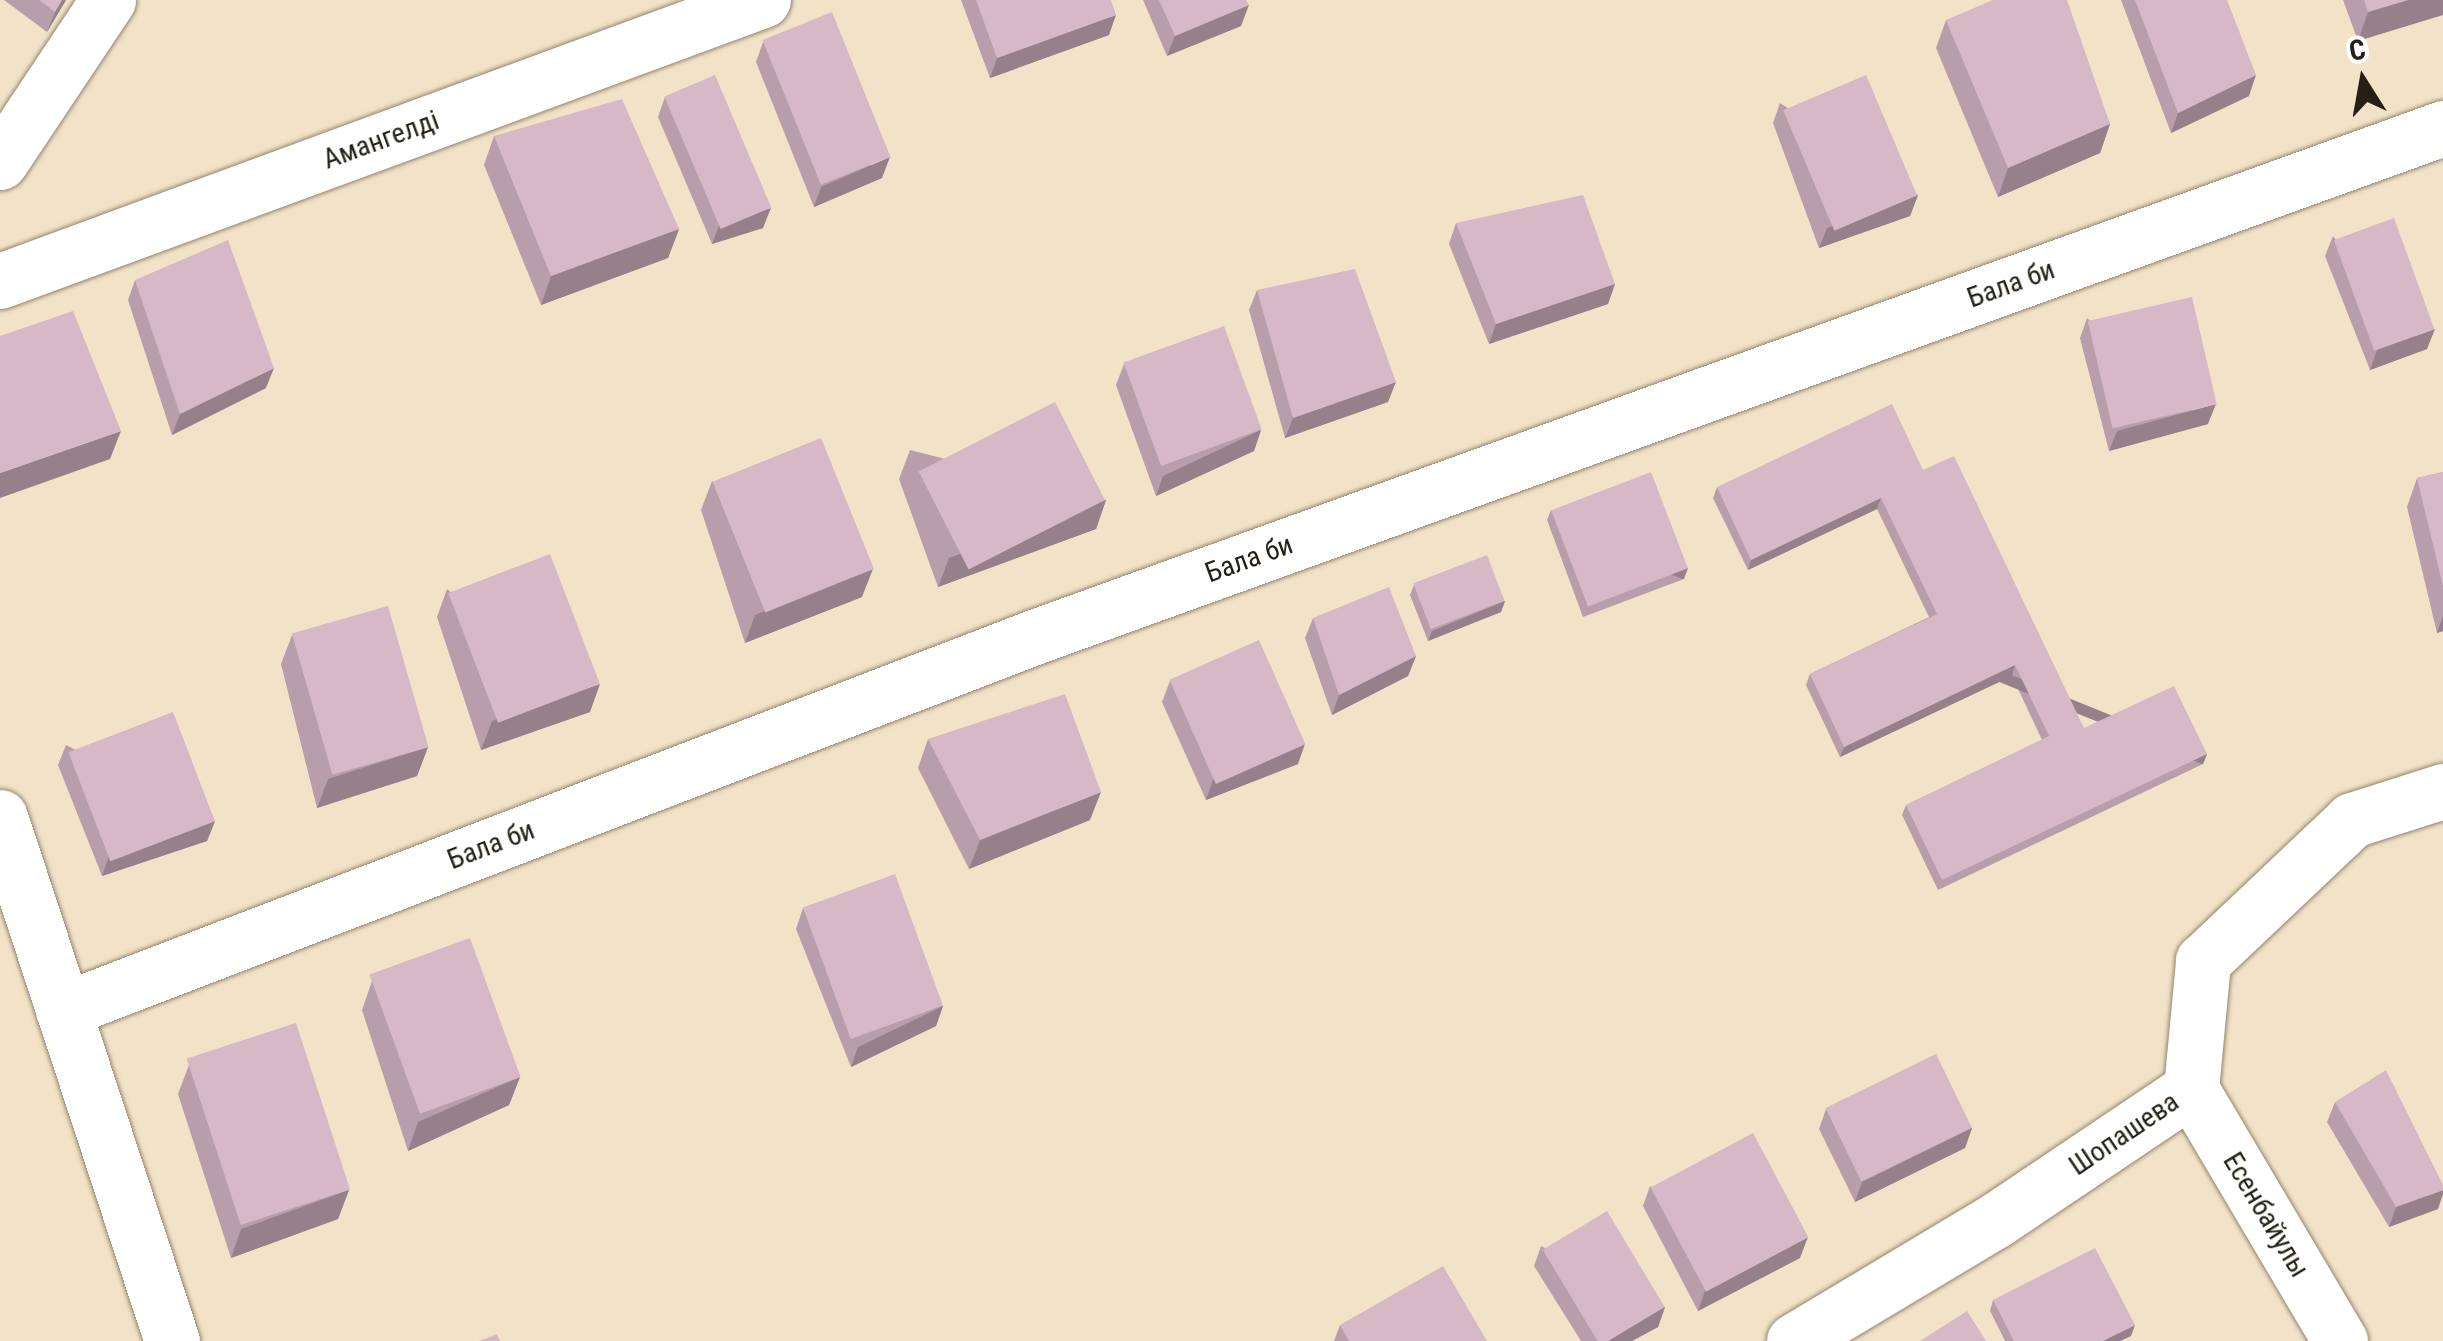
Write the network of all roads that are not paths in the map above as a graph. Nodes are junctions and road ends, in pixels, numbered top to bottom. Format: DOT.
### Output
graph roads {
  1 [pos="108,0"];
  2 [pos="762,0"];
  3 [pos="2443,128"];
  4 [pos="0,162"];
  5 [pos="0,281"];
  6 [pos="2443,790"];
  7 [pos="4,844"];
  8 [pos="63,1010"];
  9 [pos="2191,1089"];
  10 [pos="172,1341"];
  11 [pos="1794,1341"];
  12 [pos="2340,1341"];
  1 -- 4 [label="street"];
  2 -- 5 [label="street, Амангелді"];
  3 -- 8 [label="street, Бала би"];
  6 -- 9 [label="street, Шопашева"];
  7 -- 8 [label="street"];
  8 -- 10 [label="street"];
  9 -- 11 [label="street, Шопашева"];
  9 -- 12 [label="street, Есенбайулы"];
}
